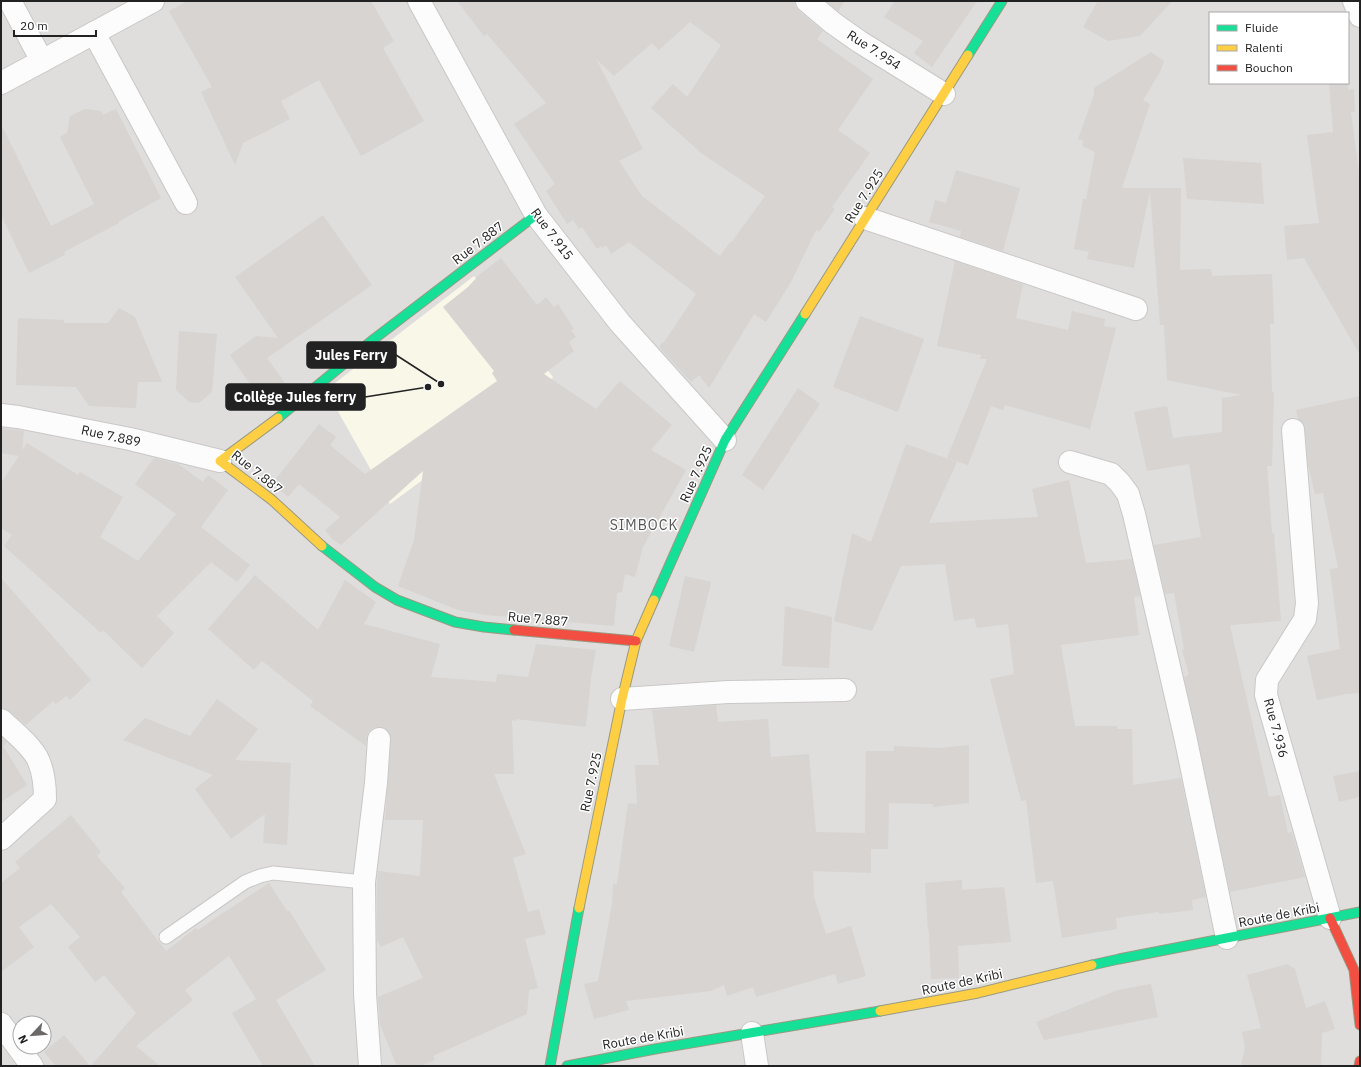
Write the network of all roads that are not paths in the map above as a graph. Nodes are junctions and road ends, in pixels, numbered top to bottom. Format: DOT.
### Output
graph roads {
  1 [pos="10,1"];
  2 [pos="153,1"];
  3 [pos="419,1"];
  4 [pos="807,1"];
  5 [pos="1002,1"];
  6 [pos="1354,1"];
  7 [pos="1360,16"];
  8 [pos="94,32"];
  9 [pos="42,61"];
  10 [pos="1,83"];
  11 [pos="944,94"];
  12 [pos="186,203"];
  13 [pos="536,215"];
  14 [pos="865,218"];
  15 [pos="1136,309"];
  16 [pos="1,415"];
  17 [pos="1293,430"];
  18 [pos="725,440"];
  19 [pos="220,461"];
  20 [pos="1070,462"];
  21 [pos="636,641"];
  22 [pos="845,690"];
  23 [pos="622,699"];
  24 [pos="1,720"];
  25 [pos="379,739"];
  26 [pos="1,839"];
  27 [pos="364,882"];
  28 [pos="1360,912"];
  29 [pos="1330,918"];
  30 [pos="166,937"];
  31 [pos="1227,938"];
  32 [pos="1,1024"];
  33 [pos="1360,1025"];
  34 [pos="752,1033"];
  35 [pos="1360,1061"];
  36 [pos="32,1066"];
  37 [pos="370,1066"];
  38 [pos="550,1066"];
  39 [pos="567,1066"];
  40 [pos="757,1066"];
  41 [pos="1359,1066"];
  1 -- 9 [label="street"];
  2 -- 8 [label="street"];
  3 -- 13 [label="street, Rue 7.915"];
  4 -- 11 [label="street, Rue 7.954"];
  5 -- 11 [label="street, Rue 7.925"];
  6 -- 7 [label="street"];
  8 -- 9 [label="street"];
  8 -- 12 [label="street"];
  9 -- 10 [label="street"];
  11 -- 14 [label="street, Rue 7.925"];
  13 -- 18 [label="street, Rue 7.915"];
  13 -- 19 [label="street, Rue 7.887"];
  14 -- 15 [label="street"];
  14 -- 18 [label="street, Rue 7.925"];
  16 -- 19 [label="street, Rue 7.889"];
  17 -- 29 [label="street, Rue 7.936"];
  18 -- 21 [label="street, Rue 7.925"];
  19 -- 21 [label="street, Rue 7.887"];
  20 -- 31 [label="street"];
  21 -- 23 [label="street, Rue 7.925"];
  22 -- 23 [label="street"];
  23 -- 38 [label="street, Rue 7.925"];
  24 -- 26 [label="street"];
  25 -- 27 [label="street"];
  27 -- 30 [label="lane"];
  27 -- 37 [label="street"];
  28 -- 29 [label="street, Route de Kribi"];
  29 -- 31 [label="street, Route de Kribi"];
  29 -- 33 [label="street, Rue 7.936"];
  31 -- 34 [label="street, Route de Kribi"];
  32 -- 36 [label="street"];
  34 -- 39 [label="street, Route de Kribi"];
  34 -- 40 [label="street"];
  35 -- 41 [label="street"];
}
